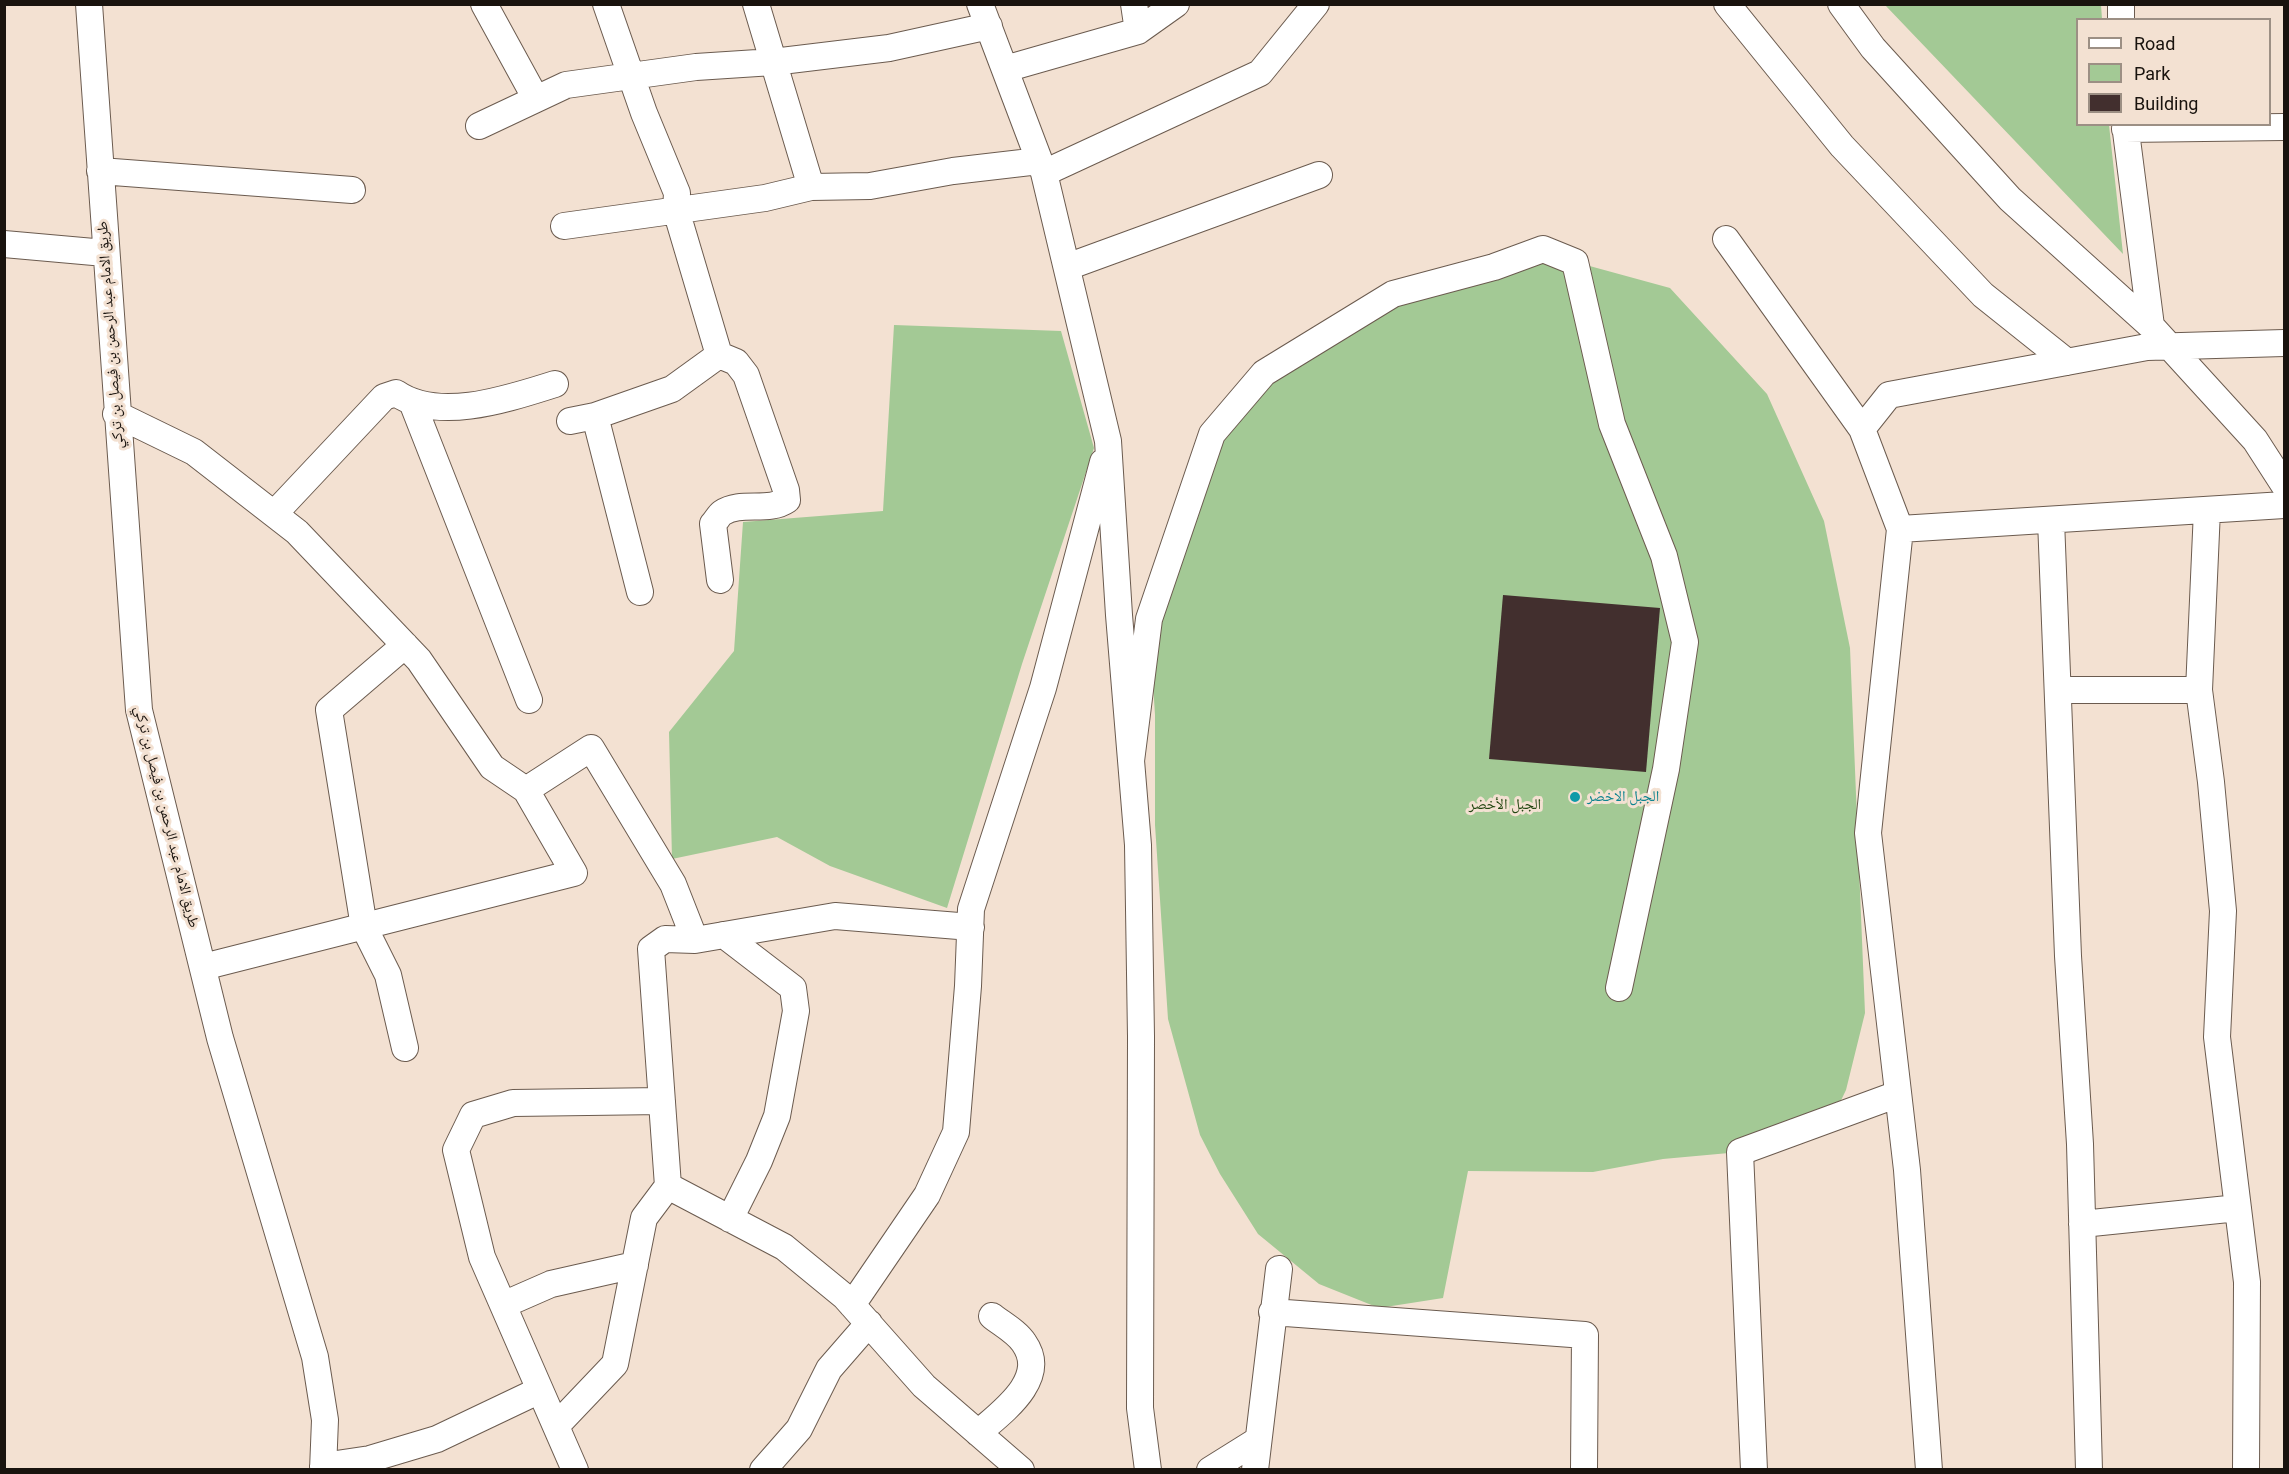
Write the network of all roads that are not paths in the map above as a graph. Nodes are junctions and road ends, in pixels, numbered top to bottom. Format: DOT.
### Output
graph roads {
  1 [pos="89,4"];
  2 [pos="484,4"];
  3 [pos="606,4"];
  4 [pos="756,4"];
  5 [pos="1134,4"];
  6 [pos="1176,4"];
  7 [pos="1316,4"];
  8 [pos="1726,4"];
  9 [pos="1841,4"];
  10 [pos="985,15"];
  11 [pos="1138,31"];
  12 [pos="773,62"];
  13 [pos="1005,69"];
  14 [pos="631,74"];
  15 [pos="536,99"];
  16 [pos="479,126"];
  17 [pos="2125,127"];
  18 [pos="2284,127"];
  19 [pos="1041,167"];
  20 [pos="100,171"];
  21 [pos="1319,175"];
  22 [pos="811,187"];
  23 [pos="352,190"];
  24 [pos="676,210"];
  25 [pos="564,226"];
  26 [pos="1726,239"];
  27 [pos="4,244"];
  28 [pos="105,253"];
  29 [pos="1067,267"];
  30 [pos="2151,326"];
  31 [pos="2284,343"];
  32 [pos="2170,346"];
  33 [pos="719,355"];
  34 [pos="2067,362"];
  35 [pos="555,384"];
  36 [pos="412,402"];
  37 [pos="116,414"];
  38 [pos="595,416"];
  39 [pos="570,421"];
  40 [pos="1862,429"];
  41 [pos="1108,441"];
  42 [pos="2284,485"];
  43 [pos="2284,505"];
  44 [pos="2207,510"];
  45 [pos="274,514"];
  46 [pos="2051,520"];
  47 [pos="1899,529"];
  48 [pos="720,580"];
  49 [pos="640,592"];
  50 [pos="405,645"];
  51 [pos="2058,690"];
  52 [pos="2199,690"];
  53 [pos="529,700"];
  54 [pos="1131,761"];
  55 [pos="526,790"];
  56 [pos="364,927"];
  57 [pos="970,927"];
  58 [pos="724,935"];
  59 [pos="695,940"];
  60 [pos="203,968"];
  61 [pos="1619,988"];
  62 [pos="405,1048"];
  63 [pos="1898,1094"];
  64 [pos="662,1101"];
  65 [pos="668,1186"];
  66 [pos="2238,1208"];
  67 [pos="730,1219"];
  68 [pos="2082,1224"];
  69 [pos="635,1265"];
  70 [pos="1279,1269"];
  71 [pos="503,1305"];
  72 [pos="1272,1311"];
  73 [pos="860,1314"];
  74 [pos="992,1316"];
  75 [pos="540,1390"];
  76 [pos="556,1425"];
  77 [pos="978,1433"];
  78 [pos="1258,1440"];
  79 [pos="323,1468"];
  80 [pos="575,1470"];
  81 [pos="763,1470"];
  82 [pos="1021,1470"];
  83 [pos="1148,1470"];
  84 [pos="1210,1470"];
  85 [pos="1255,1470"];
  86 [pos="1584,1470"];
  87 [pos="1754,1470"];
  88 [pos="1929,1470"];
  89 [pos="2089,1470"];
  90 [pos="2246,1470"];
  1 -- 20 [label="street, طريق الامام عبد الرحمن بن فيصل بن تركي"];
  2 -- 15 [label="street"];
  3 -- 14 [label="street"];
  4 -- 12 [label="street"];
  5 -- 11 [label="street"];
  6 -- 11 [label="street"];
  7 -- 19 [label="street"];
  8 -- 34 [label="street"];
  9 -- 30 [label="street"];
  10 -- 12 [label="street"];
  10 -- 13 [label="street"];
  11 -- 13 [label="street"];
  12 -- 14 [label="street"];
  12 -- 22 [label="street"];
  13 -- 19 [label="street"];
  14 -- 15 [label="street"];
  14 -- 24 [label="street"];
  15 -- 16 [label="street"];
  17 -- 18 [label="street"];
  17 -- 30 [label="street"];
  19 -- 22 [label="street"];
  19 -- 29 [label="street"];
  20 -- 23 [label="street"];
  20 -- 28 [label="street, طريق الامام عبد الرحمن بن فيصل بن تركي"];
  21 -- 29 [label="street"];
  22 -- 24 [label="street"];
  24 -- 25 [label="street"];
  24 -- 33 [label="street"];
  26 -- 40 [label="street"];
  27 -- 28 [label="street"];
  28 -- 37 [label="street, طريق الامام عبد الرحمن بن فيصل بن تركي"];
  29 -- 41 [label="street"];
  30 -- 32 [label="street"];
  31 -- 32 [label="street"];
  32 -- 34 [label="street"];
  32 -- 42 [label="street"];
  33 -- 38 [label="street"];
  33 -- 48 [label="street"];
  34 -- 40 [label="street"];
  35 -- 36 [label="street"];
  36 -- 45 [label="street"];
  36 -- 53 [label="street"];
  37 -- 45 [label="street"];
  37 -- 60 [label="street, طريق الامام عبد الرحمن بن فيصل بن تركي"];
  38 -- 39 [label="street"];
  38 -- 49 [label="street"];
  40 -- 47 [label="street"];
  41 -- 54 [label="street"];
  41 -- 57 [label="street"];
  43 -- 44 [label="street"];
  44 -- 46 [label="street"];
  44 -- 52 [label="street"];
  45 -- 50 [label="street"];
  46 -- 47 [label="street"];
  46 -- 51 [label="street"];
  47 -- 63 [label="street"];
  50 -- 55 [label="street"];
  50 -- 56 [label="street"];
  51 -- 52 [label="street"];
  51 -- 68 [label="street"];
  52 -- 66 [label="street"];
  54 -- 61 [label="street"];
  54 -- 83 [label="street"];
  55 -- 56 [label="street"];
  55 -- 59 [label="street"];
  56 -- 60 [label="street"];
  56 -- 62 [label="street"];
  57 -- 58 [label="street"];
  57 -- 73 [label="street"];
  58 -- 59 [label="street"];
  58 -- 67 [label="street"];
  59 -- 64 [label="street"];
  60 -- 79 [label="street, طريق الامام عبد الرحمن بن فيصل بن تركي"];
  63 -- 87 [label="street"];
  63 -- 88 [label="street"];
  64 -- 65 [label="street"];
  64 -- 71 [label="street"];
  65 -- 67 [label="street"];
  65 -- 69 [label="street"];
  66 -- 68 [label="street"];
  66 -- 90 [label="street"];
  67 -- 73 [label="street"];
  68 -- 89 [label="street"];
  69 -- 71 [label="street"];
  69 -- 76 [label="street"];
  70 -- 72 [label="street"];
  71 -- 75 [label="street"];
  72 -- 78 [label="street"];
  72 -- 86 [label="street"];
  73 -- 77 [label="street"];
  73 -- 81 [label="street"];
  74 -- 77 [label="street"];
  75 -- 76 [label="street"];
  75 -- 79 [label="street"];
  76 -- 80 [label="street"];
  77 -- 82 [label="street"];
  78 -- 84 [label="street"];
  78 -- 85 [label="street"];
}
